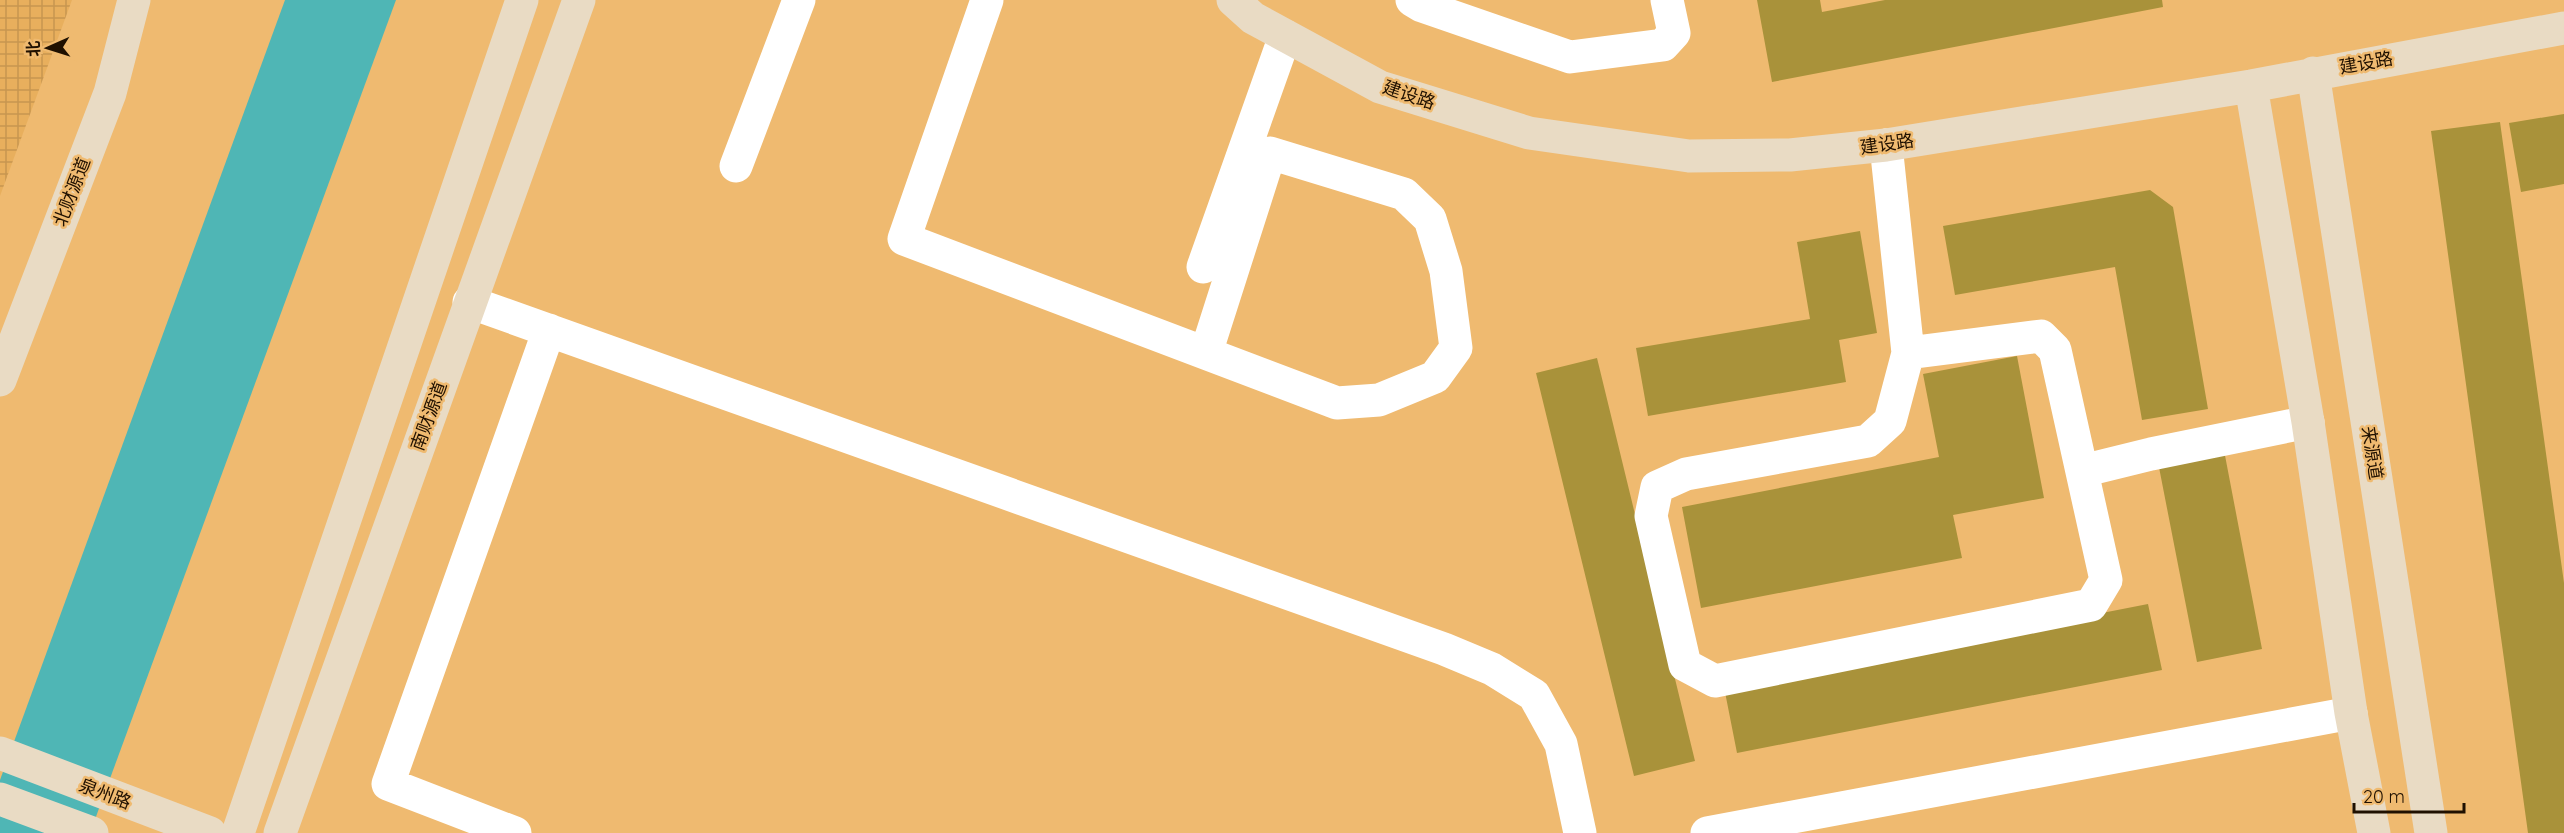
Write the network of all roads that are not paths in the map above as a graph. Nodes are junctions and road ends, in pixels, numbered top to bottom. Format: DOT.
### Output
graph roads {
  1 [pos="134,0"];
  2 [pos="522,0"];
  3 [pos="579,0"];
  4 [pos="799,0"];
  5 [pos="987,0"];
  6 [pos="1233,0"];
  7 [pos="1412,0"];
  8 [pos="1667,0"];
  9 [pos="2564,28"];
  10 [pos="1286,36"];
  11 [pos="2313,73"];
  12 [pos="2251,86"];
  13 [pos="1254,123"];
  14 [pos="1886,145"];
  15 [pos="1270,153"];
  16 [pos="736,166"];
  17 [pos="1203,267"];
  18 [pos="469,302"];
  19 [pos="549,330"];
  20 [pos="1206,353"];
  21 [pos="1908,353"];
  22 [pos="0,380"];
  23 [pos="2308,422"];
  24 [pos="2082,471"];
  25 [pos="2351,713"];
  26 [pos="0,753"];
  27 [pos="0,799"];
  28 [pos="92,833"];
  29 [pos="210,833"];
  30 [pos="238,833"];
  31 [pos="280,833"];
  32 [pos="515,833"];
  33 [pos="1580,833"];
  34 [pos="1707,833"];
  35 [pos="2374,833"];
  36 [pos="2431,833"];
  1 -- 22 [label="street, 北财源道"];
  2 -- 30 [label="street"];
  3 -- 18 [label="street, 南财源道"];
  4 -- 16 [label="street"];
  5 -- 20 [label="street"];
  6 -- 10 [label="street, 建设路"];
  7 -- 8 [label="street"];
  9 -- 11 [label="street, 建设路"];
  10 -- 13 [label="street"];
  10 -- 14 [label="street, 建设路"];
  11 -- 12 [label="street, 建设路"];
  11 -- 36 [label="street, 来源道"];
  12 -- 14 [label="street, 建设路"];
  12 -- 23 [label="street"];
  13 -- 15 [label="street"];
  13 -- 17 [label="street"];
  14 -- 21 [label="street"];
  15 -- 20 [label="street"];
  15 -- 20 [label="street"];
  18 -- 19 [label="street"];
  18 -- 31 [label="street, 南财源道"];
  19 -- 32 [label="street"];
  19 -- 33 [label="street"];
  21 -- 24 [label="street"];
  21 -- 24 [label="street"];
  23 -- 24 [label="street"];
  23 -- 25 [label="street"];
  25 -- 34 [label="street"];
  25 -- 35 [label="street"];
  26 -- 29 [label="street, 泉州路"];
  27 -- 28 [label="street"];
}
